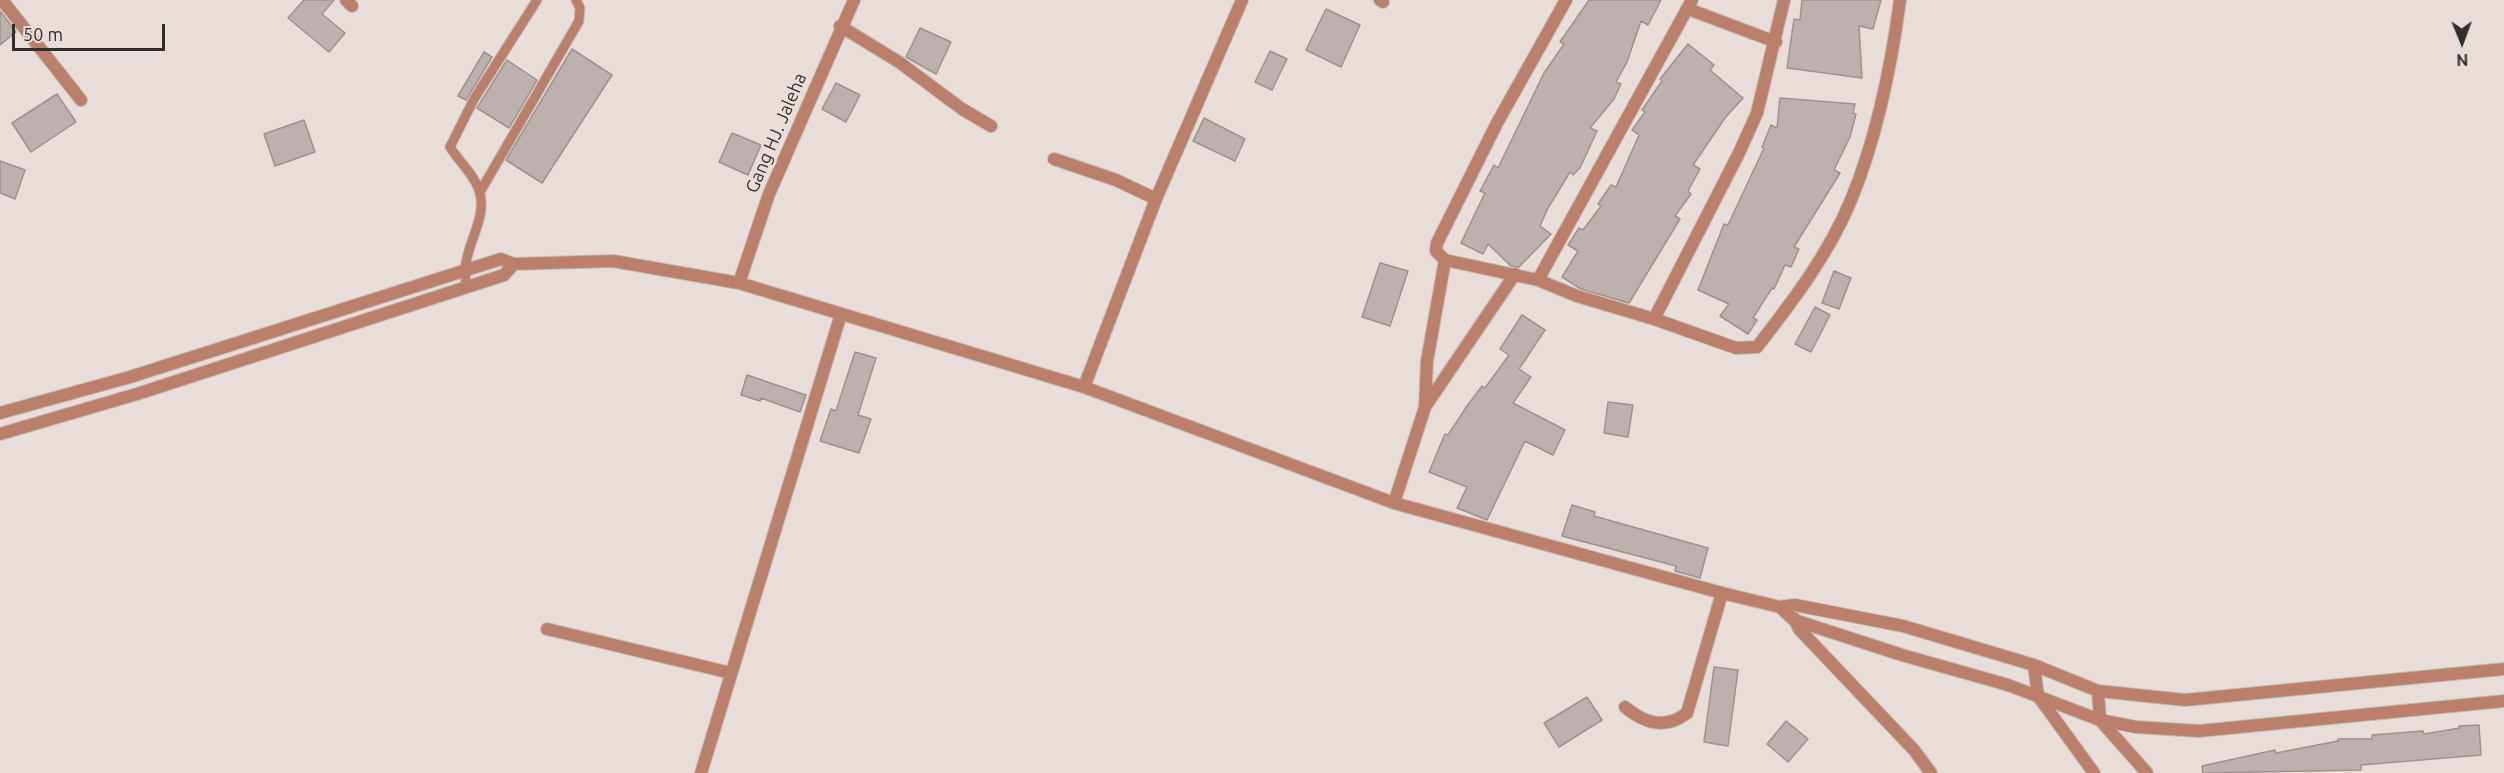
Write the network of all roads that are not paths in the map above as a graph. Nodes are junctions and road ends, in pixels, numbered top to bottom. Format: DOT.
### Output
graph roads {
  1 [pos="2,0"];
  2 [pos="537,0"];
  3 [pos="576,0"];
  4 [pos="854,0"];
  5 [pos="1242,0"];
  6 [pos="1566,0"];
  7 [pos="1784,0"];
  8 [pos="1900,0"];
  9 [pos="1690,4"];
  10 [pos="840,26"];
  11 [pos="1776,42"];
  12 [pos="81,100"];
  13 [pos="991,126"];
  14 [pos="1054,159"];
  15 [pos="480,192"];
  16 [pos="1156,199"];
  17 [pos="1445,260"];
  18 [pos="514,264"];
  19 [pos="463,271"];
  20 [pos="1515,274"];
  21 [pos="1538,280"];
  22 [pos="739,283"];
  23 [pos="467,287"];
  24 [pos="841,314"];
  25 [pos="1654,319"];
  26 [pos="1084,387"];
  27 [pos="1425,407"];
  28 [pos="0,414"];
  29 [pos="0,434"];
  30 [pos="1394,502"];
  31 [pos="1722,593"];
  32 [pos="1796,605"];
  33 [pos="1780,607"];
  34 [pos="1794,620"];
  35 [pos="547,629"];
  36 [pos="2034,665"];
  37 [pos="2504,669"];
  38 [pos="731,673"];
  39 [pos="2098,691"];
  40 [pos="2038,696"];
  41 [pos="2504,701"];
  42 [pos="1625,707"];
  43 [pos="2100,720"];
  44 [pos="701,773"];
  45 [pos="1931,773"];
  46 [pos="2094,773"];
  47 [pos="2147,773"];
  1 -- 12 [label="street"];
  2 -- 15 [label="lane"];
  3 -- 15 [label="lane"];
  4 -- 10 [label="street, Gang HJ. Jaleha"];
  5 -- 16 [label="street"];
  6 -- 17 [label="street"];
  7 -- 11 [label="street"];
  8 -- 25 [label="street"];
  9 -- 11 [label="street"];
  9 -- 21 [label="street"];
  10 -- 13 [label="street"];
  10 -- 22 [label="street, Gang HJ. Jaleha"];
  11 -- 25 [label="street"];
  14 -- 16 [label="street"];
  15 -- 19 [label="lane"];
  16 -- 26 [label="street"];
  17 -- 20 [label="street"];
  17 -- 27 [label="street"];
  18 -- 19 [label="street"];
  18 -- 22 [label="street"];
  18 -- 23 [label="street"];
  19 -- 23 [label="lane"];
  19 -- 28 [label="street"];
  20 -- 21 [label="street"];
  20 -- 27 [label="street"];
  21 -- 25 [label="street"];
  22 -- 24 [label="street"];
  23 -- 29 [label="street"];
  24 -- 26 [label="street"];
  24 -- 38 [label="street"];
  26 -- 30 [label="street"];
  27 -- 30 [label="street"];
  30 -- 31 [label="street"];
  31 -- 33 [label="street"];
  31 -- 42 [label="street"];
  32 -- 33 [label="street"];
  32 -- 34 [label="street"];
  32 -- 36 [label="street"];
  33 -- 34 [label="street"];
  34 -- 40 [label="street"];
  34 -- 45 [label="street"];
  35 -- 38 [label="street"];
  36 -- 39 [label="street"];
  36 -- 40 [label="street"];
  37 -- 39 [label="street"];
  38 -- 44 [label="street"];
  39 -- 43 [label="street"];
  40 -- 43 [label="street"];
  40 -- 46 [label="street"];
  41 -- 43 [label="street"];
  43 -- 47 [label="street"];
}
